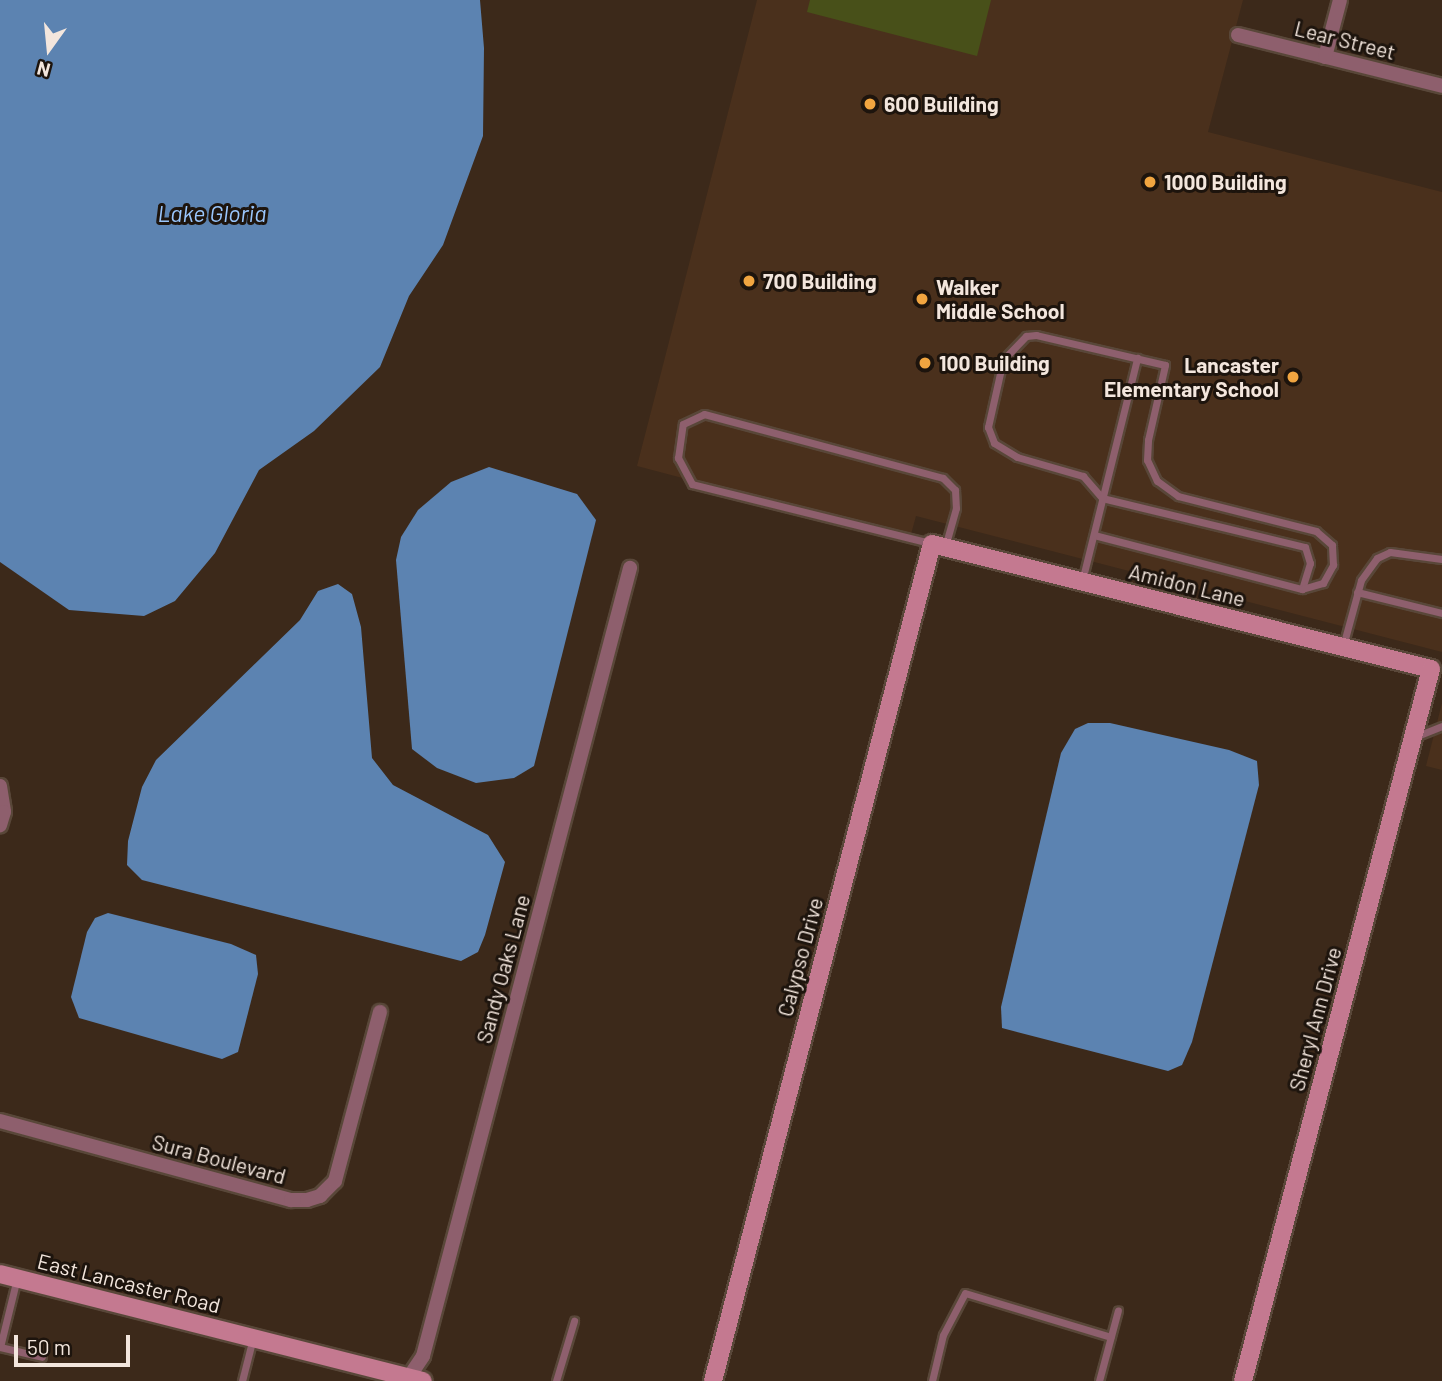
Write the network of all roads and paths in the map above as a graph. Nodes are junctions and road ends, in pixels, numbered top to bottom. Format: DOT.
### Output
graph roads {
  1 [pos="1340,0"];
  2 [pos="1238,35"];
  3 [pos="1325,57"];
  4 [pos="1442,86"];
  5 [pos="1137,358"];
  6 [pos="1102,498"];
  7 [pos="1094,535"];
  8 [pos="939,546"];
  9 [pos="1442,559"];
  10 [pos="630,568"];
  11 [pos="1082,582"];
  12 [pos="1302,589"];
  13 [pos="1357,592"];
  14 [pos="1442,613"];
  15 [pos="1343,647"];
  16 [pos="1431,669"];
  17 [pos="1442,726"];
  18 [pos="1413,738"];
  19 [pos="0,786"];
  20 [pos="0,825"];
  21 [pos="380,1012"];
  22 [pos="0,1121"];
  23 [pos="9,1276"];
  24 [pos="1118,1310"];
  25 [pos="574,1321"];
  26 [pos="1111,1337"];
  27 [pos="253,1338"];
  28 [pos="42,1357"];
  29 [pos="413,1380"];
  30 [pos="242,1381"];
  31 [pos="556,1381"];
  32 [pos="713,1381"];
  33 [pos="932,1381"];
  34 [pos="1099,1381"];
  35 [pos="1243,1381"];
  1 -- 3 [label="street"];
  2 -- 3 [label="street, Lear Street"];
  3 -- 4 [label="street, Lear Street"];
  5 -- 6 [label="lane"];
  5 -- 6 [label="lane"];
  5 -- 12 [label="lane"];
  6 -- 7 [label="lane"];
  6 -- 12 [label="lane"];
  7 -- 11 [label="lane"];
  7 -- 12 [label="lane"];
  8 -- 8 [label="lane"];
  8 -- 11 [label="street, Amidon Lane"];
  8 -- 32 [label="street, Calypso Drive"];
  9 -- 13 [label="lane"];
  10 -- 29 [label="street, Sandy Oaks Lane"];
  11 -- 15 [label="street, Amidon Lane"];
  13 -- 14 [label="lane"];
  13 -- 15 [label="lane"];
  15 -- 16 [label="street, Amidon Lane"];
  16 -- 18 [label="street, Sheryl Ann Drive"];
  17 -- 18 [label="lane"];
  18 -- 35 [label="street, Sheryl Ann Drive"];
  19 -- 20 [label="street"];
  21 -- 22 [label="street, Sura Boulevard"];
  23 -- 27 [label="street, East Lancaster Road"];
  23 -- 28 [label="lane"];
  24 -- 26 [label="lane"];
  25 -- 31 [label="lane"];
  26 -- 33 [label="lane"];
  26 -- 34 [label="lane"];
  27 -- 29 [label="street, East Lancaster Road"];
  27 -- 30 [label="lane"];
}
